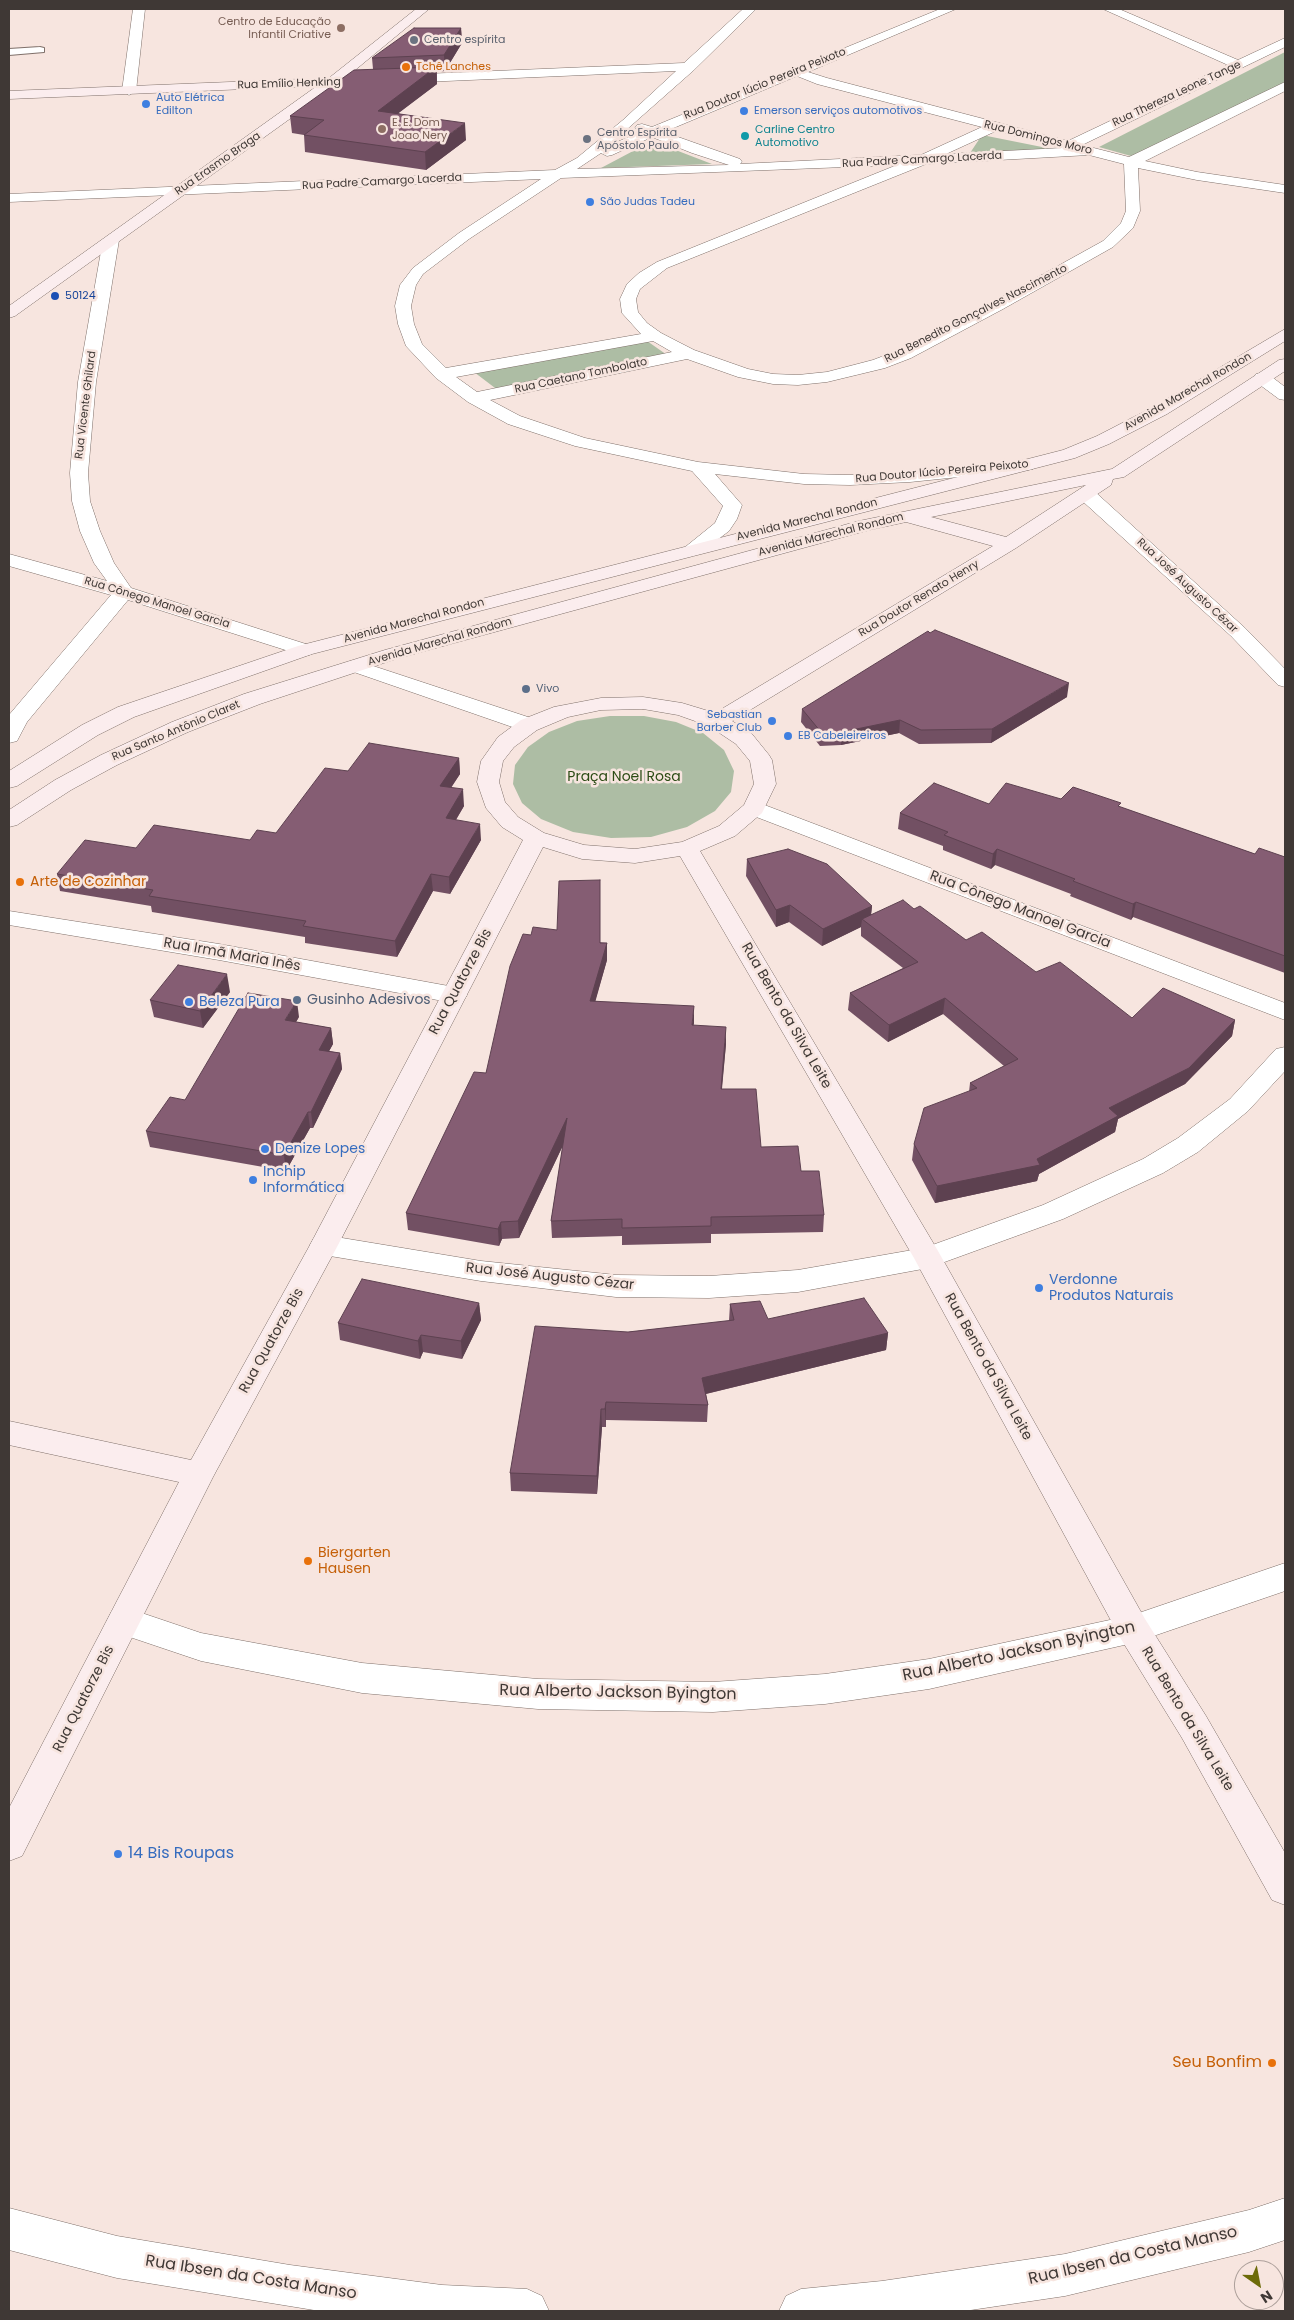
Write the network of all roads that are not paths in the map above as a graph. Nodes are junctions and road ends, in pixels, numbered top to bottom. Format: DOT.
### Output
graph roads {
  1 [pos="139,9"];
  2 [pos="422,9"];
  3 [pos="750,9"];
  4 [pos="950,9"];
  5 [pos="1110,9"];
  6 [pos="1285,42"];
  7 [pos="40,50"];
  8 [pos="9,52"];
  9 [pos="1240,64"];
  10 [pos="689,67"];
  11 [pos="795,71"];
  12 [pos="391,80"];
  13 [pos="332,82"];
  14 [pos="351,82"];
  15 [pos="1285,86"];
  16 [pos="129,91"];
  17 [pos="9,95"];
  18 [pos="643,109"];
  19 [pos="681,119"];
  20 [pos="628,123"];
  21 [pos="993,126"];
  22 [pos="652,131"];
  23 [pos="1069,146"];
  24 [pos="1089,151"];
  25 [pos="922,160"];
  26 [pos="582,161"];
  27 [pos="1131,162"];
  28 [pos="832,165"];
  29 [pos="756,168"];
  30 [pos="558,174"];
  31 [pos="868,182"];
  32 [pos="1285,189"];
  33 [pos="179,191"];
  34 [pos="9,198"];
  35 [pos="111,240"];
  36 [pos="9,313"];
  37 [pos="1285,334"];
  38 [pos="655,336"];
  39 [pos="688,354"];
  40 [pos="1285,364"];
  41 [pos="442,374"];
  42 [pos="1262,378"];
  43 [pos="1285,395"];
  44 [pos="474,398"];
  45 [pos="1037,464"];
  46 [pos="698,468"];
  47 [pos="1118,473"];
  48 [pos="1086,494"];
  49 [pos="906,516"];
  50 [pos="1009,544"];
  51 [pos="694,548"];
  52 [pos="9,560"];
  53 [pos="124,592"];
  54 [pos="305,650"];
  55 [pos="355,666"];
  56 [pos="1285,680"];
  57 [pos="717,721"];
  58 [pos="528,726"];
  59 [pos="9,736"];
  60 [pos="9,782"];
  61 [pos="754,808"];
  62 [pos="9,820"];
  63 [pos="536,838"];
  64 [pos="687,848"];
  65 [pos="9,918"];
  66 [pos="454,995"];
  67 [pos="1285,1012"];
  68 [pos="1285,1055"];
  69 [pos="324,1245"];
  70 [pos="928,1258"];
  71 [pos="9,1432"];
  72 [pos="199,1474"];
  73 [pos="1285,1577"];
  74 [pos="124,1621"];
  75 [pos="1133,1629"];
  76 [pos="9,1844"];
  77 [pos="1285,1888"];
  78 [pos="1285,2219"];
  79 [pos="9,2229"];
  80 [pos="527,2311"];
  81 [pos="801,2311"];
  1 -- 16 [label="street"];
  2 -- 13 [label="main road, Rua Erasmo Braga"];
  3 -- 10 [label="street"];
  4 -- 11 [label="street, Rua Doutor lúcio Pereira Peixoto"];
  5 -- 9 [label="street"];
  6 -- 9 [label="street, Rua Thereza Leone Tange"];
  7 -- 8 [label="lane"];
  9 -- 23 [label="street, Rua Thereza Leone Tange"];
  10 -- 12 [label="street"];
  10 -- 18 [label="street"];
  11 -- 19 [label="street, Rua Doutor lúcio Pereira Peixoto"];
  11 -- 21 [label="street, Rua Domingos Moro"];
  13 -- 14 [label="street, Rua Emílio Henking"];
  13 -- 16 [label="main road, Rua Emílio Henking"];
  13 -- 33 [label="main road, Rua Erasmo Braga"];
  15 -- 27 [label="street"];
  16 -- 17 [label="main road, Rua Emílio Henking"];
  18 -- 19 [label="street"];
  18 -- 20 [label="street"];
  19 -- 22 [label="street, Rua Doutor lúcio Pereira Peixoto"];
  20 -- 22 [label="street, Rua Padre Camargo Lacerda"];
  20 -- 26 [label="street"];
  21 -- 23 [label="street, Rua Domingos Moro"];
  21 -- 25 [label="street, Rua Benedito Gonçalves Nascimento"];
  22 -- 26 [label="street, Rua Doutor lúcio Pereira Peixoto"];
  22 -- 29 [label="street, Rua Padre Camargo Lacerda"];
  23 -- 24 [label="street, Rua Domingos Moro"];
  24 -- 25 [label="street, Rua Padre Camargo Lacerda"];
  24 -- 27 [label="street, Rua Domingos Moro"];
  25 -- 28 [label="street, Rua Padre Camargo Lacerda"];
  25 -- 31 [label="street, Rua Benedito Gonçalves Nascimento"];
  26 -- 30 [label="street, Rua Doutor lúcio Pereira Peixoto"];
  27 -- 32 [label="street, Rua Domingos Moro"];
  27 -- 39 [label="street, Rua Benedito Gonçalves Nascimento"];
  28 -- 29 [label="street, Rua Padre Camargo Lacerda"];
  28 -- 31 [label="street"];
  29 -- 30 [label="street, Rua Padre Camargo Lacerda"];
  30 -- 33 [label="street, Rua Padre Camargo Lacerda"];
  30 -- 41 [label="street, Rua Doutor lúcio Pereira Peixoto"];
  31 -- 38 [label="street, Rua Benedito Gonçalves Nascimento"];
  33 -- 34 [label="street, Rua Padre Camargo Lacerda"];
  33 -- 35 [label="main road, Rua Erasmo Braga"];
  35 -- 36 [label="main road, Rua Erasmo Braga"];
  35 -- 53 [label="street, Rua Vicente Ghilard"];
  37 -- 45 [label="main road, Avenida Marechal Rondon"];
  38 -- 39 [label="street, Rua Benedito Gonçalves Nascimento"];
  38 -- 41 [label="street, Rua Caetano Tombolato"];
  39 -- 44 [label="street, Rua Caetano Tombolato"];
  40 -- 42 [label="main road, Avenida Marechal Rondom"];
  41 -- 44 [label="street, Rua Doutor lúcio Pereira Peixoto"];
  42 -- 43 [label="street"];
  42 -- 47 [label="main road, Avenida Marechal Rondom"];
  44 -- 46 [label="street, Rua Doutor lúcio Pereira Peixoto"];
  45 -- 46 [label="street, Rua Doutor lúcio Pereira Peixoto"];
  45 -- 51 [label="main road, Avenida Marechal Rondon"];
  46 -- 51 [label="street"];
  47 -- 48 [label="main road, Rua Doutor Renato Henry"];
  47 -- 49 [label="main road, Avenida Marechal Rondom"];
  48 -- 50 [label="main road, Rua Doutor Renato Henry"];
  48 -- 56 [label="street, Rua José Augusto Cézar"];
  49 -- 50 [label="main road"];
  49 -- 55 [label="main road, Avenida Marechal Rondom"];
  50 -- 57 [label="main road, Rua Doutor Renato Henry"];
  51 -- 54 [label="main road, Avenida Marechal Rondon"];
  52 -- 53 [label="street, Rua Cônego Manoel Garcia"];
  53 -- 54 [label="street, Rua Cônego Manoel Garcia"];
  53 -- 59 [label="street"];
  54 -- 60 [label="main road"];
  55 -- 58 [label="street"];
  55 -- 62 [label="main road, Rua Santo Antônio Claret"];
  57 -- 58 [label="main road"];
  57 -- 61 [label="main road"];
  58 -- 63 [label="main road"];
  61 -- 64 [label="main road"];
  61 -- 67 [label="street, Rua Cônego Manoel Garcia"];
  63 -- 64 [label="main road"];
  63 -- 66 [label="main road, Rua Quatorze Bis"];
  64 -- 70 [label="main road, Rua Bento da Silva Leite"];
  65 -- 66 [label="street, Rua Irmã Maria Inês"];
  66 -- 69 [label="main road, Rua Quatorze Bis"];
  68 -- 70 [label="street, Rua José Augusto Cézar"];
  69 -- 70 [label="street, Rua José Augusto Cézar"];
  69 -- 72 [label="main road, Rua Quatorze Bis"];
  70 -- 75 [label="main road, Rua Bento da Silva Leite"];
  71 -- 72 [label="main road"];
  72 -- 74 [label="main road, Rua Quatorze Bis"];
  73 -- 75 [label="street, Rua Alberto Jackson Byington"];
  74 -- 75 [label="street, Rua Alberto Jackson Byington"];
  74 -- 76 [label="main road, Rua Quatorze Bis"];
  75 -- 77 [label="main road, Rua Bento da Silva Leite"];
  78 -- 81 [label="street, Rua Ibsen da Costa Manso"];
  79 -- 80 [label="street, Rua Ibsen da Costa Manso"];
}
